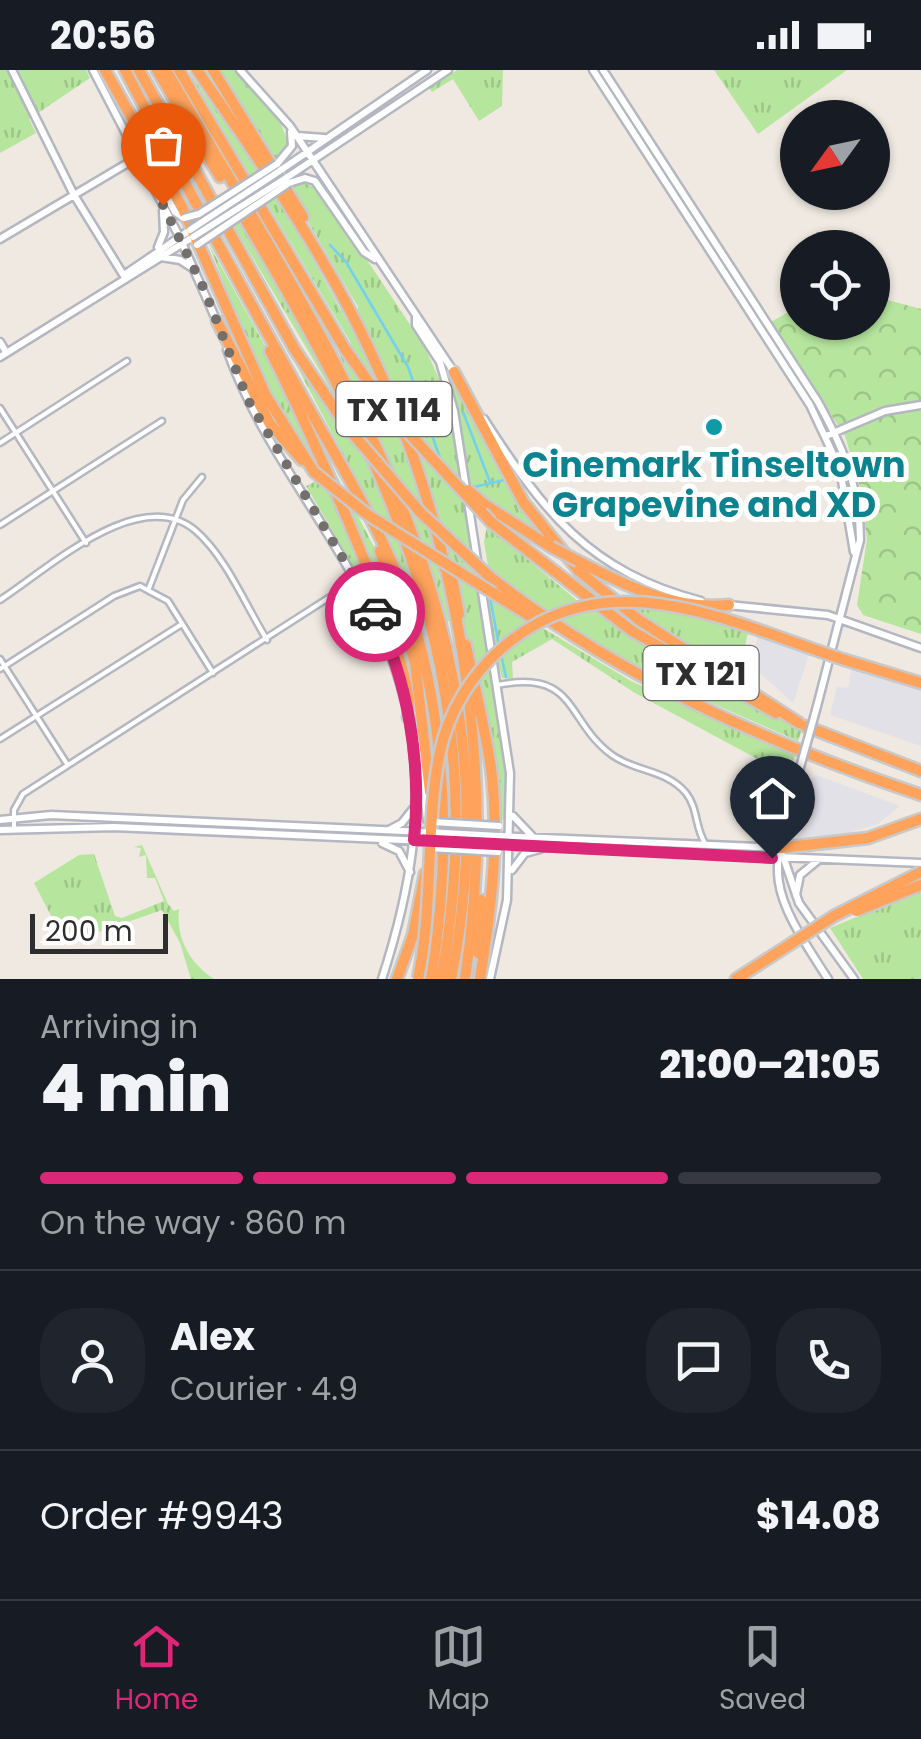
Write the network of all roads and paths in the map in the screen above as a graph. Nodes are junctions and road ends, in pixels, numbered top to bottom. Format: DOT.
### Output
graph roads {
  1 [pos="12,70"];
  2 [pos="94,70"];
  3 [pos="105,70"];
  4 [pos="124,70"];
  5 [pos="139,70"];
  6 [pos="157,70"];
  7 [pos="166,70"];
  8 [pos="180,70"];
  9 [pos="197,70"];
  10 [pos="213,70"];
  11 [pos="240,70"];
  12 [pos="427,70"];
  13 [pos="448,70"];
  14 [pos="593,70"];
  15 [pos="602,70"];
  16 [pos="417,76"];
  17 [pos="423,86"];
  18 [pos="372,107"];
  19 [pos="290,126"];
  20 [pos="296,135"];
  21 [pos="348,136"];
  22 [pos="330,137"];
  23 [pos="128,138"];
  24 [pos="650,150"];
  25 [pos="138,156"];
  26 [pos="310,156"];
  27 [pos="283,174"];
  28 [pos="74,195"];
  29 [pos="163,205"];
  30 [pos="193,237"];
  31 [pos="0,239"];
  32 [pos="181,240"];
  33 [pos="158,254"];
  34 [pos="322,262"];
  35 [pos="380,262"];
  36 [pos="196,270"];
  37 [pos="235,273"];
  38 [pos="124,276"];
  39 [pos="416,315"];
  40 [pos="217,321"];
  41 [pos="765,327"];
  42 [pos="0,342"];
  43 [pos="3,354"];
  44 [pos="127,362"];
  45 [pos="454,372"];
  46 [pos="921,406"];
  47 [pos="0,408"];
  48 [pos="393,416"];
  49 [pos="162,421"];
  50 [pos="835,432"];
  51 [pos="16,433"];
  52 [pos="826,436"];
  53 [pos="0,443"];
  54 [pos="314,472"];
  55 [pos="202,477"];
  56 [pos="53,491"];
  57 [pos="175,520"];
  58 [pos="0,525"];
  59 [pos="373,526"];
  60 [pos="86,544"];
  61 [pos="854,558"];
  62 [pos="441,564"];
  63 [pos="358,579"];
  64 [pos="150,588"];
  65 [pos="848,597"];
  66 [pos="0,600"];
  67 [pos="729,606"];
  68 [pos="846,607"];
  69 [pos="828,615"];
  70 [pos="842,619"];
  71 [pos="182,624"];
  72 [pos="859,624"];
  73 [pos="267,640"];
  74 [pos="921,648"];
  75 [pos="0,658"];
  76 [pos="623,667"];
  77 [pos="2,668"];
  78 [pos="214,674"];
  79 [pos="921,683"];
  80 [pos="497,685"];
  81 [pos="36,716"];
  82 [pos="408,717"];
  83 [pos="799,724"];
  84 [pos="411,734"];
  85 [pos="0,739"];
  86 [pos="474,764"];
  87 [pos="68,765"];
  88 [pos="921,771"];
  89 [pos="921,794"];
  90 [pos="416,804"];
  91 [pos="511,810"];
  92 [pos="14,817"];
  93 [pos="921,819"];
  94 [pos="0,820"];
  95 [pos="146,825"];
  96 [pos="14,828"];
  97 [pos="0,830"];
  98 [pos="386,831"];
  99 [pos="444,832"];
  100 [pos="319,833"];
  101 [pos="700,835"];
  102 [pos="414,836"];
  103 [pos="540,838"];
  104 [pos="374,840"];
  105 [pos="426,840"];
  106 [pos="511,841"];
  107 [pos="498,844"];
  108 [pos="618,844"];
  109 [pos="700,847"];
  110 [pos="545,848"];
  111 [pos="586,850"];
  112 [pos="676,855"];
  113 [pos="780,855"];
  114 [pos="756,858"];
  115 [pos="816,861"];
  116 [pos="921,863"];
  117 [pos="921,872"];
  118 [pos="411,873"];
  119 [pos="776,874"];
  120 [pos="509,876"];
  121 [pos="921,884"];
  122 [pos="796,896"];
  123 [pos="807,916"];
  124 [pos="792,926"];
  125 [pos="772,956"];
  126 [pos="382,979"];
  127 [pos="396,979"];
  128 [pos="417,979"];
  129 [pos="430,979"];
  130 [pos="441,979"];
  131 [pos="451,979"];
  132 [pos="465,979"];
  133 [pos="477,979"];
  134 [pos="490,979"];
  135 [pos="736,979"];
  136 [pos="828,979"];
  137 [pos="854,979"];
  1 -- 28 [label="main road"];
  2 -- 23 [label="main road"];
  3 -- 54 [label="highway"];
  4 -- 37 [label="highway, TX 114"];
  5 -- 76 [label="highway, TX 121, bridge"];
  6 -- 130 [label="highway"];
  7 -- 131 [label="highway"];
  8 -- 48 [label="highway, TX 121"];
  9 -- 34 [label="highway, TX 114"];
  10 -- 34 [label="highway"];
  11 -- 19 [label="main road"];
  12 -- 16 [label="main road"];
  13 -- 17 [label="main road"];
  14 -- 24 [label="main road"];
  15 -- 24 [label="main road"];
  16 -- 17 [label="main road"];
  16 -- 18 [label="main road"];
  17 -- 21 [label="main road"];
  18 -- 21 [label="main road"];
  18 -- 22 [label="main road"];
  19 -- 20 [label="main road"];
  19 -- 27 [label="main road"];
  20 -- 22 [label="main road"];
  20 -- 26 [label="main road"];
  21 -- 26 [label="main road"];
  22 -- 26 [label="main road"];
  23 -- 25 [label="main road"];
  23 -- 27 [label="main road, bridge"];
  24 -- 41 [label="main road"];
  25 -- 28 [label="main road"];
  25 -- 29 [label="main road"];
  26 -- 27 [label="main road"];
  26 -- 35 [label="main road"];
  27 -- 30 [label="main road, bridge"];
  27 -- 35 [label="main road"];
  28 -- 31 [label="main road"];
  28 -- 38 [label="main road"];
  29 -- 32 [label="main road"];
  29 -- 33 [label="main road"];
  30 -- 32 [label="main road"];
  30 -- 36 [label="main road"];
  32 -- 33 [label="main road"];
  32 -- 36 [label="main road"];
  33 -- 36 [label="main road"];
  33 -- 38 [label="main road"];
  34 -- 62 [label="highway, TX 114"];
  35 -- 39 [label="main road"];
  36 -- 40 [label="main road"];
  37 -- 59 [label="highway, TX 114"];
  37 -- 82 [label="highway"];
  38 -- 43 [label="main road"];
  39 -- 45 [label="main road"];
  39 -- 80 [label="main road"];
  40 -- 54 [label="highway"];
  40 -- 63 [label="main road"];
  41 -- 50 [label="main road"];
  41 -- 52 [label="main road"];
  42 -- 43 [label="main road"];
  44 -- 51 [label="street"];
  45 -- 67 [label="main road"];
  45 -- 83 [label="highway"];
  46 -- 50 [label="main road"];
  47 -- 51 [label="street"];
  48 -- 67 [label="highway, bridge"];
  48 -- 83 [label="highway, TX 121, bridge"];
  49 -- 56 [label="street"];
  50 -- 52 [label="main road"];
  50 -- 61 [label="main road"];
  51 -- 53 [label="street"];
  51 -- 56 [label="street"];
  52 -- 61 [label="main road"];
  54 -- 76 [label="highway, bridge"];
  55 -- 57 [label="street"];
  56 -- 58 [label="street"];
  56 -- 60 [label="street"];
  57 -- 60 [label="street"];
  57 -- 64 [label="street"];
  57 -- 73 [label="street"];
  59 -- 99 [label="highway, TX 114"];
  59 -- 127 [label="highway"];
  60 -- 66 [label="street"];
  61 -- 65 [label="main road"];
  62 -- 86 [label="highway, TX 114"];
  62 -- 133 [label="highway"];
  63 -- 73 [label="street"];
  63 -- 82 [label="main road"];
  64 -- 71 [label="street"];
  64 -- 77 [label="street"];
  65 -- 68 [label="main road"];
  65 -- 72 [label="main road"];
  67 -- 69 [label="main road"];
  68 -- 69 [label="main road"];
  68 -- 70 [label="main road"];
  69 -- 70 [label="main road"];
  70 -- 72 [label="main road"];
  70 -- 113 [label="main road, bridge"];
  71 -- 78 [label="street"];
  71 -- 81 [label="street"];
  72 -- 74 [label="main road"];
  73 -- 78 [label="street"];
  75 -- 77 [label="street"];
  76 -- 89 [label="highway, TX 121"];
  77 -- 81 [label="street"];
  78 -- 87 [label="street"];
  79 -- 128 [label="highway, bridge"];
  80 -- 91 [label="main road"];
  80 -- 101 [label="street"];
  81 -- 85 [label="street"];
  81 -- 87 [label="street"];
  82 -- 84 [label="main road"];
  83 -- 88 [label="highway, TX 121"];
  84 -- 90 [label="main road"];
  84 -- 91 [label="main road, bridge"];
  86 -- 132 [label="highway, TX 114"];
  86 -- 133 [label="highway"];
  87 -- 92 [label="street"];
  90 -- 98 [label="main road"];
  90 -- 102 [label="main road"];
  91 -- 103 [label="main road"];
  91 -- 106 [label="main road"];
  92 -- 94 [label="main road"];
  92 -- 95 [label="main road"];
  92 -- 96 [label="street"];
  93 -- 113 [label="highway"];
  95 -- 96 [label="main road"];
  95 -- 100 [label="main road"];
  96 -- 97 [label="main road"];
  98 -- 100 [label="main road"];
  98 -- 102 [label="main road"];
  99 -- 128 [label="highway"];
  99 -- 129 [label="highway, TX 114"];
  100 -- 104 [label="main road"];
  101 -- 109 [label="street"];
  101 -- 109 [label="street"];
  102 -- 104 [label="main road"];
  102 -- 105 [label="main road"];
  102 -- 118 [label="main road"];
  103 -- 106 [label="main road"];
  103 -- 108 [label="main road"];
  104 -- 118 [label="main road"];
  105 -- 107 [label="main road, bridge"];
  105 -- 107 [label="main road, bridge"];
  105 -- 118 [label="main road"];
  106 -- 107 [label="main road"];
  106 -- 110 [label="main road"];
  106 -- 120 [label="main road"];
  107 -- 120 [label="main road"];
  108 -- 109 [label="main road"];
  108 -- 111 [label="main road"];
  109 -- 112 [label="main road"];
  109 -- 113 [label="main road"];
  110 -- 111 [label="main road"];
  110 -- 120 [label="main road"];
  111 -- 112 [label="main road"];
  112 -- 114 [label="main road"];
  113 -- 114 [label="main road"];
  113 -- 115 [label="main road"];
  113 -- 119 [label="main road"];
  113 -- 122 [label="main road"];
  114 -- 119 [label="main road"];
  115 -- 116 [label="main road"];
  115 -- 122 [label="main road"];
  117 -- 125 [label="highway, bridge"];
  118 -- 126 [label="main road"];
  119 -- 124 [label="main road"];
  120 -- 134 [label="main road"];
  121 -- 125 [label="highway, bridge"];
  122 -- 123 [label="main road"];
  123 -- 124 [label="main road"];
  123 -- 137 [label="main road"];
  124 -- 136 [label="main road"];
  125 -- 135 [label="highway"];
}
